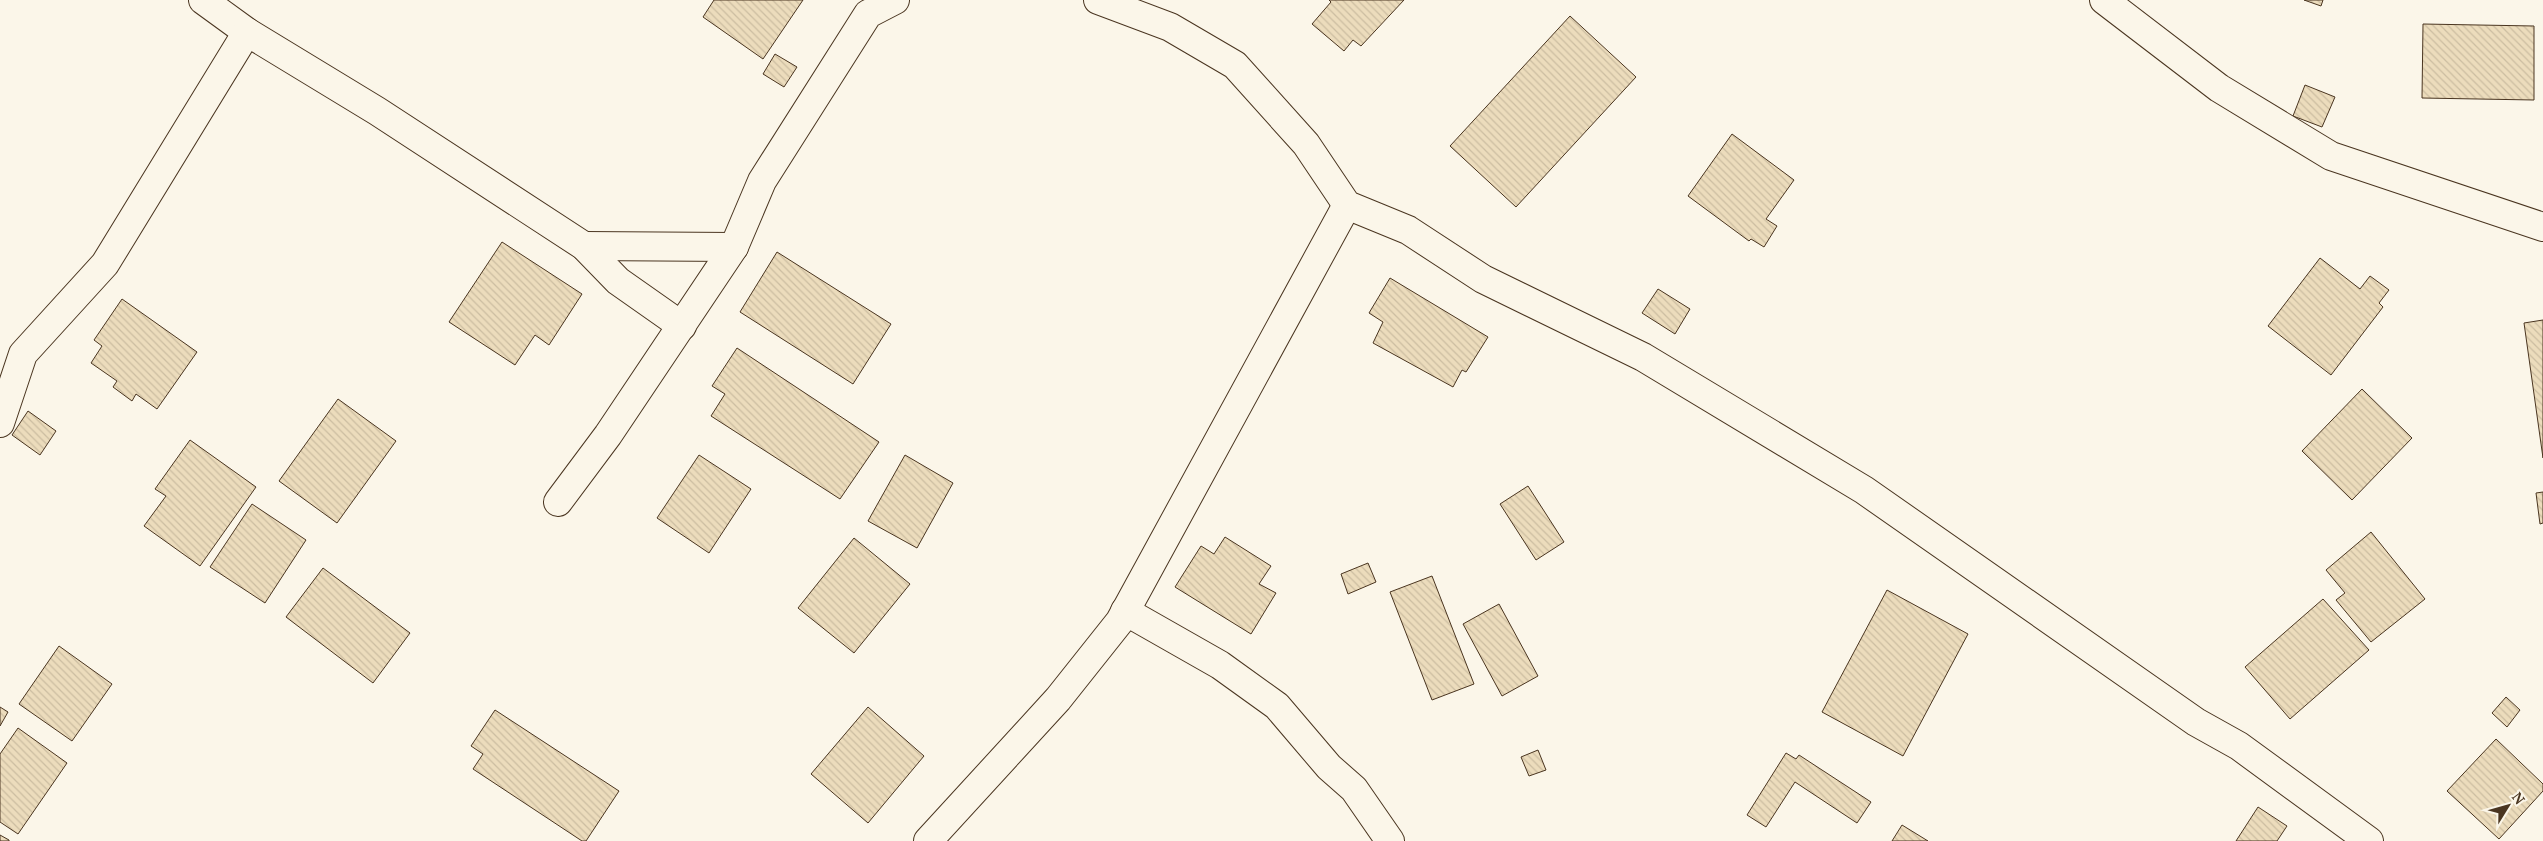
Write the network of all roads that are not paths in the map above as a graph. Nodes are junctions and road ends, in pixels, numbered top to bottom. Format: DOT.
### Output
graph roads {
  1 [pos="203,0"];
  2 [pos="895,0"];
  3 [pos="1098,0"];
  4 [pos="2104,0"];
  5 [pos="247,32"];
  6 [pos="1347,205"];
  7 [pos="2543,227"];
  8 [pos="584,246"];
  9 [pos="734,247"];
  10 [pos="682,326"];
  11 [pos="0,423"];
  12 [pos="558,502"];
  13 [pos="1125,611"];
  14 [pos="928,841"];
  15 [pos="1390,841"];
  16 [pos="2369,841"];
  1 -- 5 [label="street"];
  2 -- 9 [label="street"];
  3 -- 6 [label="street"];
  4 -- 7 [label="street"];
  5 -- 8 [label="street"];
  5 -- 11 [label="street"];
  6 -- 13 [label="street"];
  6 -- 16 [label="street"];
  8 -- 9 [label="street"];
  8 -- 10 [label="street"];
  9 -- 10 [label="street"];
  10 -- 12 [label="street"];
  13 -- 14 [label="street"];
  13 -- 15 [label="street"];
}
